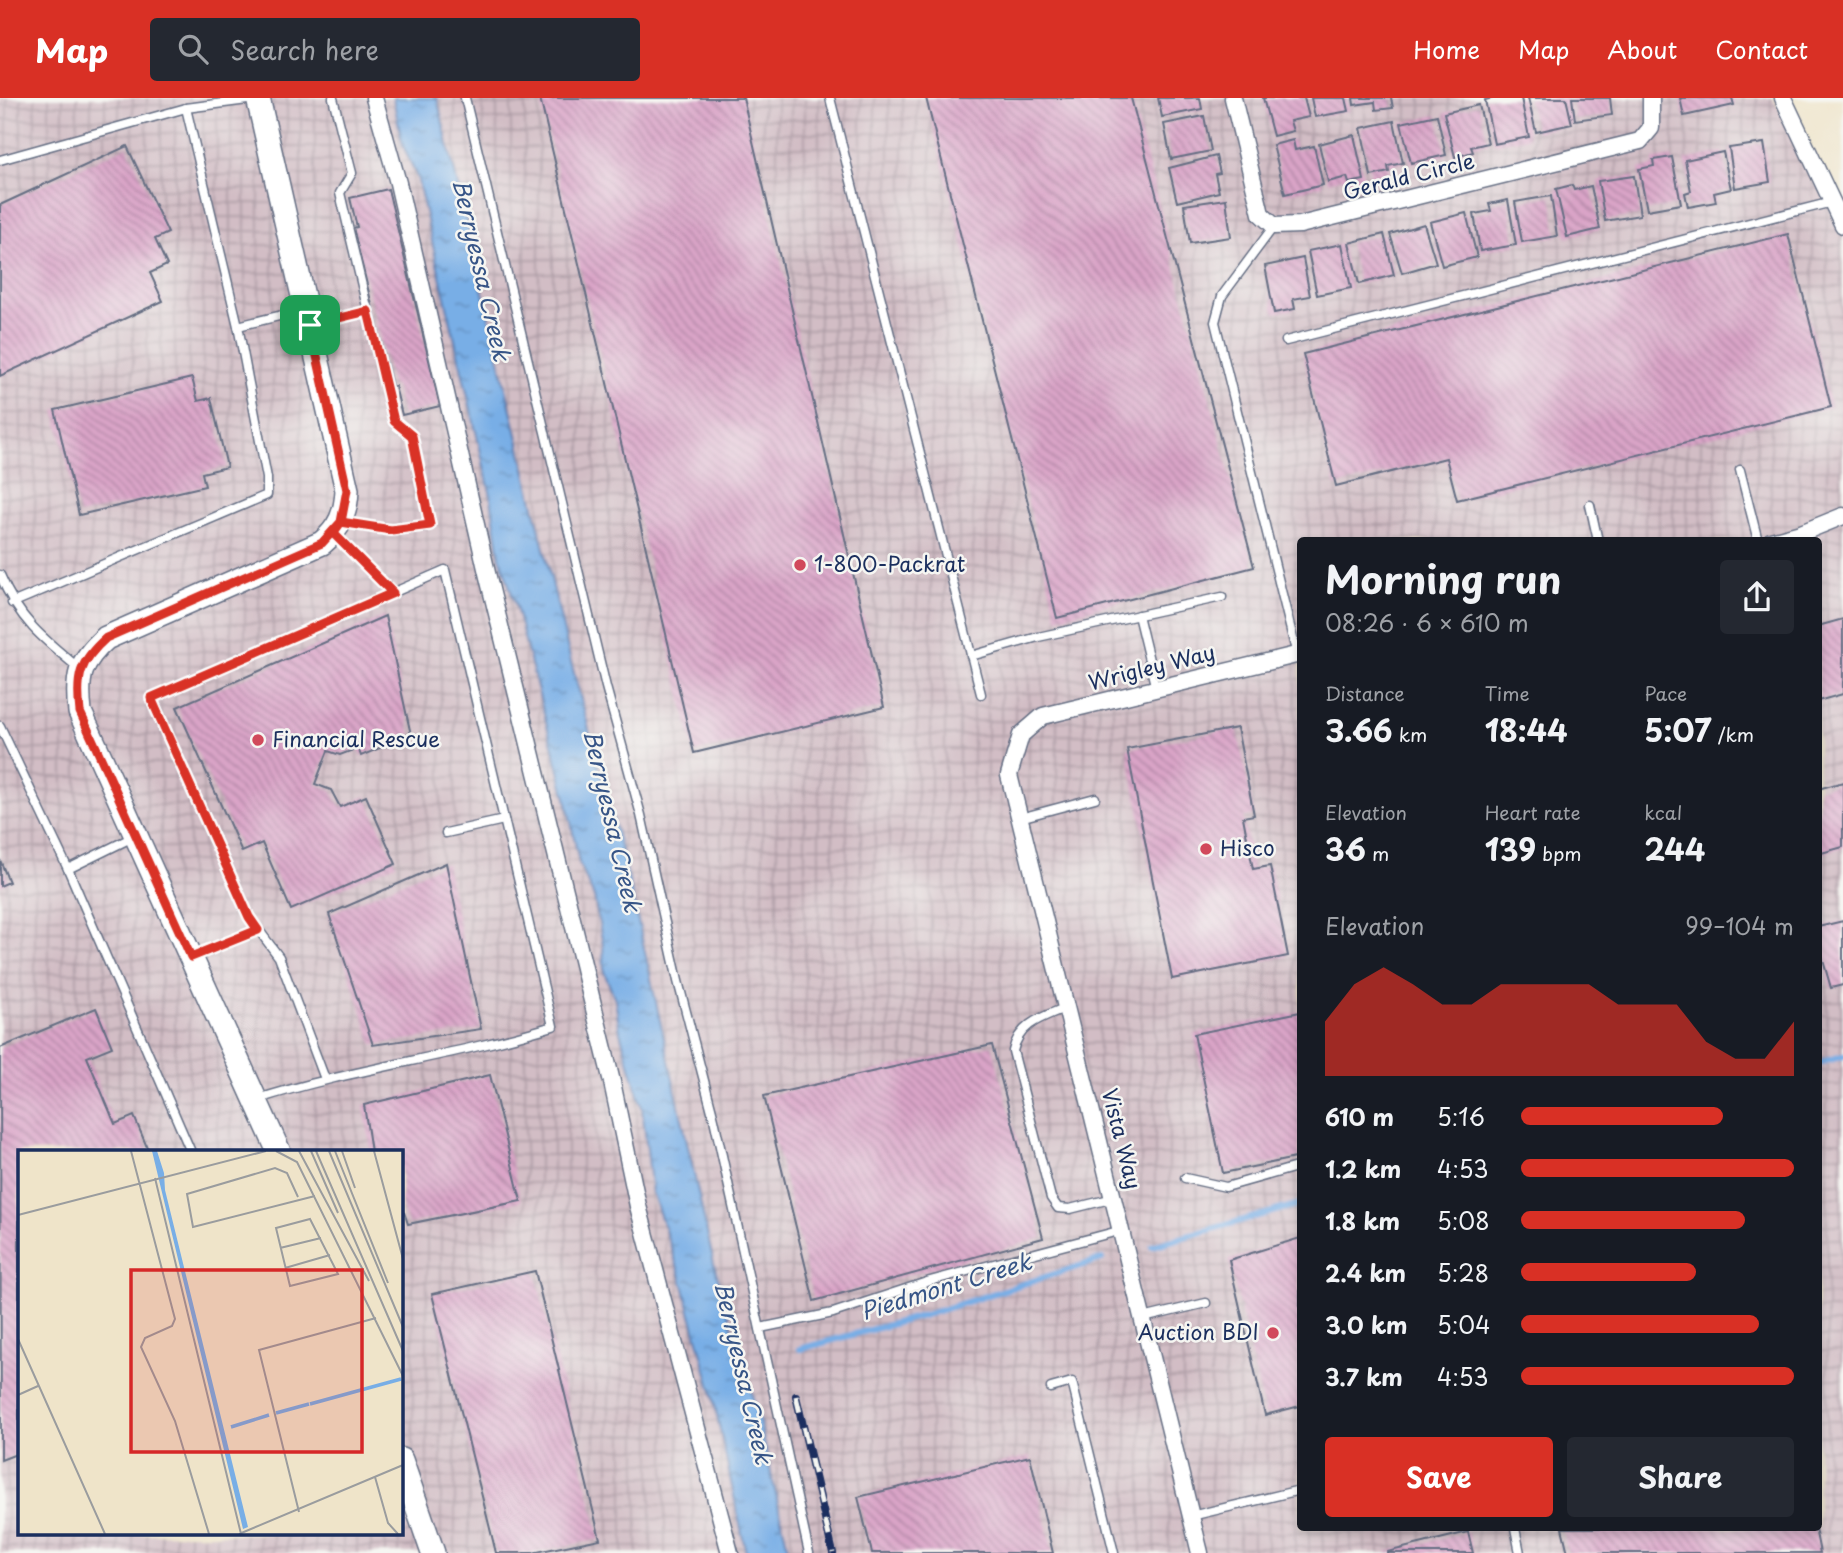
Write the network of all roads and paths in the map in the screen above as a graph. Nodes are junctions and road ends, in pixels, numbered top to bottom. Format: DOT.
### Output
graph roads {
  1 [pos="258,98"];
  2 [pos="333,98"];
  3 [pos="374,98"];
  4 [pos="465,98"];
  5 [pos="830,98"];
  6 [pos="1233,98"];
  7 [pos="1651,98"];
  8 [pos="1783,98"];
  9 [pos="186,108"];
  10 [pos="0,160"];
  11 [pos="1832,202"];
  12 [pos="1843,225"];
  13 [pos="1274,226"];
  14 [pos="368,311"];
  15 [pos="308,317"];
  16 [pos="237,326"];
  17 [pos="1286,341"];
  18 [pos="1741,470"];
  19 [pos="1590,505"];
  20 [pos="1843,516"];
  21 [pos="337,528"];
  22 [pos="1597,537"];
  23 [pos="1757,537"];
  24 [pos="1783,537"];
  25 [pos="0,575"];
  26 [pos="393,593"];
  27 [pos="1222,597"];
  28 [pos="12,603"];
  29 [pos="1138,615"];
  30 [pos="1297,646"];
  31 [pos="1297,654"];
  32 [pos="971,656"];
  33 [pos="81,670"];
  34 [pos="1156,689"];
  35 [pos="981,694"];
  36 [pos="0,726"];
  37 [pos="1021,735"];
  38 [pos="1095,798"];
  39 [pos="1020,818"];
  40 [pos="504,820"];
  41 [pos="446,834"];
  42 [pos="136,835"];
  43 [pos="68,869"];
  44 [pos="258,930"];
  45 [pos="191,957"];
  46 [pos="1067,1007"];
  47 [pos="325,1079"];
  48 [pos="255,1100"];
  49 [pos="190,1150"];
  50 [pos="278,1150"];
  51 [pos="1297,1167"];
  52 [pos="1185,1178"];
  53 [pos="1114,1198"];
  54 [pos="1122,1230"];
  55 [pos="1206,1303"];
  56 [pos="1143,1318"];
  57 [pos="760,1328"];
  58 [pos="1051,1388"];
  59 [pos="402,1463"];
  60 [pos="1297,1491"];
  61 [pos="1191,1516"];
  62 [pos="1516,1531"];
  63 [pos="433,1553"];
  64 [pos="730,1553"];
  65 [pos="809,1553"];
  66 [pos="1114,1553"];
  67 [pos="1200,1553"];
  68 [pos="1520,1553"];
  1 -- 9 [label="lane"];
  1 -- 15 [label="street"];
  2 -- 14 [label="lane"];
  3 -- 64 [label="street"];
  4 -- 57 [label="lane"];
  5 -- 32 [label="lane"];
  6 -- 13 [label="street"];
  7 -- 13 [label="street, Gerald Circle"];
  8 -- 11 [label="street"];
  9 -- 10 [label="lane"];
  9 -- 16 [label="lane"];
  11 -- 12 [label="street"];
  11 -- 17 [label="lane"];
  13 -- 30 [label="lane"];
  14 -- 15 [label="lane"];
  14 -- 21 [label="lane"];
  15 -- 16 [label="lane"];
  15 -- 21 [label="street"];
  16 -- 28 [label="lane"];
  18 -- 23 [label="lane"];
  19 -- 22 [label="lane"];
  20 -- 24 [label="street"];
  21 -- 26 [label="lane"];
  21 -- 33 [label="street"];
  25 -- 28 [label="lane"];
  26 -- 40 [label="lane"];
  26 -- 44 [label="lane"];
  27 -- 29 [label="lane"];
  28 -- 33 [label="lane"];
  29 -- 32 [label="lane"];
  29 -- 34 [label="lane"];
  31 -- 34 [label="street, Wrigley Way"];
  32 -- 35 [label="lane"];
  33 -- 42 [label="street"];
  34 -- 37 [label="street, Wrigley Way"];
  36 -- 43 [label="lane"];
  37 -- 39 [label="street, Vista Way"];
  38 -- 39 [label="lane"];
  39 -- 46 [label="street, Vista Way"];
  40 -- 41 [label="lane"];
  40 -- 47 [label="lane"];
  42 -- 43 [label="lane"];
  42 -- 45 [label="street"];
  43 -- 49 [label="lane"];
  44 -- 45 [label="lane"];
  44 -- 47 [label="lane"];
  45 -- 48 [label="street"];
  46 -- 53 [label="street, Vista Way"];
  46 -- 53 [label="lane"];
  47 -- 48 [label="lane"];
  48 -- 50 [label="street"];
  51 -- 52 [label="lane"];
  53 -- 54 [label="street, Vista Way"];
  54 -- 56 [label="street, Vista Way"];
  54 -- 57 [label="lane"];
  55 -- 56 [label="lane"];
  56 -- 61 [label="street, Vista Way"];
  57 -- 65 [label="lane"];
  58 -- 66 [label="lane"];
  59 -- 63 [label="street"];
  60 -- 61 [label="lane"];
  61 -- 67 [label="street, Vista Way"];
  62 -- 68 [label="lane"];
}
